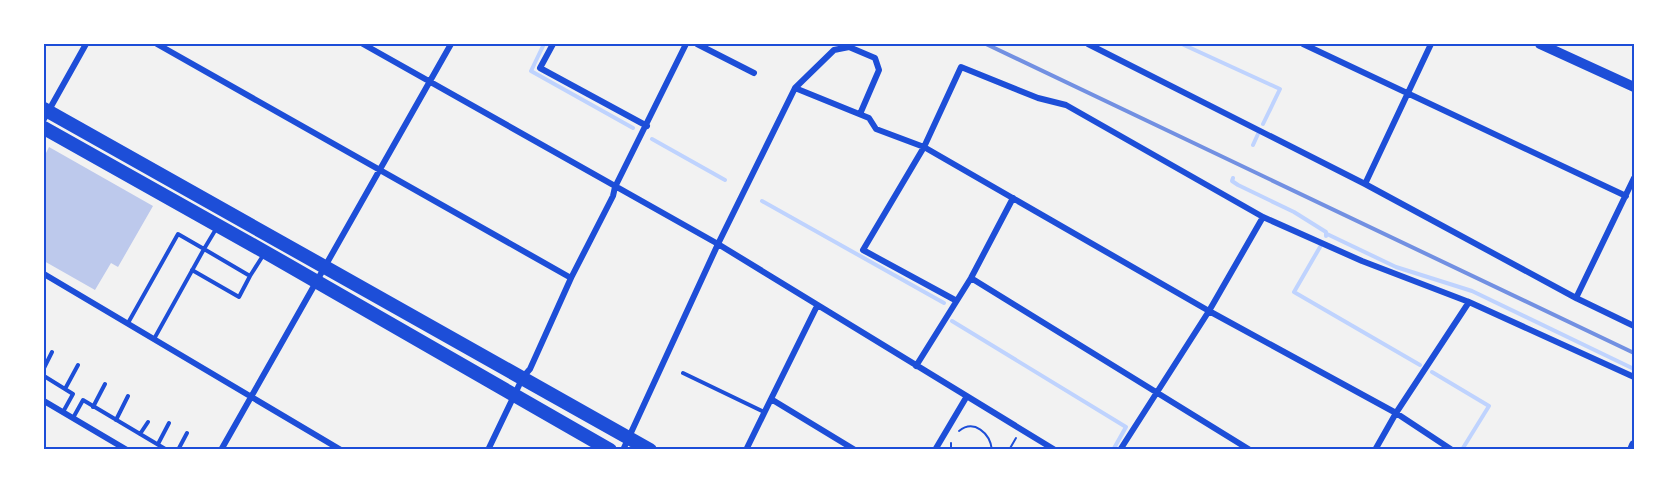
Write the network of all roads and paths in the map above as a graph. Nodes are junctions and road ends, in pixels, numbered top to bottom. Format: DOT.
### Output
graph roads {
  1 [pos="86,44"];
  2 [pos="157,44"];
  3 [pos="363,44"];
  4 [pos="451,44"];
  5 [pos="553,44"];
  6 [pos="686,44"];
  7 [pos="697,44"];
  8 [pos="1088,44"];
  9 [pos="1303,44"];
  10 [pos="1431,44"];
  11 [pos="1540,44"];
  12 [pos="754,73"];
  13 [pos="430,81"];
  14 [pos="1635,87"];
  15 [pos="795,88"];
  16 [pos="1408,92"];
  17 [pos="45,113"];
  18 [pos="860,114"];
  19 [pos="646,126"];
  20 [pos="44,128"];
  21 [pos="924,147"];
  22 [pos="380,168"];
  23 [pos="1635,178"];
  24 [pos="1365,184"];
  25 [pos="615,187"];
  26 [pos="1626,196"];
  27 [pos="1013,198"];
  28 [pos="1263,217"];
  29 [pos="218,225"];
  30 [pos="717,244"];
  31 [pos="204,249"];
  32 [pos="265,252"];
  33 [pos="323,266"];
  34 [pos="192,270"];
  35 [pos="44,274"];
  36 [pos="250,276"];
  37 [pos="571,278"];
  38 [pos="971,278"];
  39 [pos="315,281"];
  40 [pos="1576,298"];
  41 [pos="955,300"];
  42 [pos="1469,302"];
  43 [pos="817,306"];
  44 [pos="1209,310"];
  45 [pos="128,323"];
  46 [pos="1635,326"];
  47 [pos="154,339"];
  48 [pos="52,352"];
  49 [pos="78,365"];
  50 [pos="916,366"];
  51 [pos="44,368"];
  52 [pos="684,373"];
  53 [pos="44,376"];
  54 [pos="524,377"];
  55 [pos="1635,377"];
  56 [pos="105,384"];
  57 [pos="65,389"];
  58 [pos="1157,392"];
  59 [pos="516,394"];
  60 [pos="128,396"];
  61 [pos="967,396"];
  62 [pos="251,398"];
  63 [pos="771,399"];
  64 [pos="44,401"];
  65 [pos="93,407"];
  66 [pos="63,412"];
  67 [pos="765,412"];
  68 [pos="1396,413"];
  69 [pos="73,418"];
  70 [pos="116,420"];
  71 [pos="148,422"];
  72 [pos="170,423"];
  73 [pos="187,433"];
  74 [pos="956,433"];
  75 [pos="140,434"];
  76 [pos="1016,438"];
  77 [pos="952,442"];
  78 [pos="626,443"];
  79 [pos="158,444"];
  80 [pos="1635,445"];
  81 [pos="127,450"];
  82 [pos="167,450"];
  83 [pos="178,450"];
  84 [pos="221,450"];
  85 [pos="341,450"];
  86 [pos="488,450"];
  87 [pos="610,450"];
  88 [pos="650,450"];
  89 [pos="746,450"];
  90 [pos="855,450"];
  91 [pos="935,450"];
  92 [pos="951,450"];
  93 [pos="992,450"];
  94 [pos="1009,450"];
  95 [pos="1055,450"];
  96 [pos="1119,450"];
  97 [pos="1250,450"];
  98 [pos="1375,450"];
  99 [pos="1452,450"];
  100 [pos="1632,450"];
  1 -- 17 [label="street"];
  2 -- 22 [label="street"];
  3 -- 13 [label="street"];
  4 -- 13 [label="street"];
  5 -- 19 [label="street"];
  6 -- 19 [label="street"];
  7 -- 12 [label="street"];
  8 -- 24 [label="street"];
  9 -- 16 [label="street"];
  10 -- 16 [label="street"];
  11 -- 14 [label="street"];
  13 -- 22 [label="street"];
  13 -- 25 [label="street"];
  15 -- 18 [label="street"];
  15 -- 18 [label="street"];
  15 -- 30 [label="street"];
  16 -- 24 [label="street"];
  16 -- 26 [label="street"];
  17 -- 33 [label="main road"];
  18 -- 21 [label="street"];
  19 -- 25 [label="street"];
  20 -- 29 [label="main road"];
  21 -- 27 [label="street"];
  21 -- 28 [label="street"];
  21 -- 41 [label="street"];
  22 -- 33 [label="street"];
  22 -- 37 [label="street"];
  23 -- 26 [label="street"];
  24 -- 40 [label="street"];
  25 -- 30 [label="street"];
  25 -- 37 [label="street"];
  26 -- 40 [label="street"];
  27 -- 38 [label="street"];
  27 -- 44 [label="street"];
  28 -- 42 [label="street"];
  28 -- 44 [label="street"];
  29 -- 31 [label="lane"];
  29 -- 32 [label="main road"];
  30 -- 43 [label="street"];
  30 -- 78 [label="street"];
  31 -- 34 [label="lane"];
  31 -- 36 [label="lane"];
  31 -- 45 [label="lane"];
  32 -- 36 [label="lane"];
  32 -- 39 [label="main road"];
  33 -- 39 [label="street"];
  33 -- 54 [label="main road"];
  34 -- 36 [label="lane"];
  34 -- 47 [label="lane"];
  35 -- 45 [label="street"];
  37 -- 54 [label="street"];
  38 -- 41 [label="street"];
  38 -- 58 [label="street"];
  39 -- 59 [label="main road"];
  39 -- 62 [label="street"];
  40 -- 46 [label="street"];
  41 -- 50 [label="street"];
  42 -- 55 [label="street"];
  42 -- 68 [label="street"];
  43 -- 50 [label="street"];
  43 -- 63 [label="street"];
  44 -- 58 [label="street"];
  44 -- 68 [label="street"];
  45 -- 47 [label="street"];
  47 -- 62 [label="street"];
  48 -- 51 [label="lane"];
  49 -- 57 [label="lane"];
  50 -- 61 [label="street"];
  52 -- 67 [label="lane"];
  53 -- 57 [label="lane"];
  54 -- 59 [label="street"];
  54 -- 78 [label="main road"];
  56 -- 65 [label="lane"];
  57 -- 66 [label="lane"];
  58 -- 96 [label="street"];
  58 -- 97 [label="street"];
  59 -- 86 [label="street"];
  59 -- 87 [label="main road"];
  60 -- 70 [label="lane"];
  61 -- 91 [label="street"];
  61 -- 95 [label="street"];
  62 -- 84 [label="street"];
  62 -- 85 [label="street"];
  63 -- 67 [label="street"];
  63 -- 90 [label="street"];
  64 -- 66 [label="street"];
  65 -- 69 [label="lane"];
  65 -- 70 [label="lane"];
  66 -- 69 [label="street"];
  67 -- 89 [label="street"];
  68 -- 98 [label="street"];
  68 -- 99 [label="street"];
  69 -- 81 [label="street"];
  70 -- 75 [label="lane"];
  71 -- 75 [label="lane"];
  72 -- 79 [label="lane"];
  73 -- 83 [label="lane"];
  74 -- 93 [label="path"];
  75 -- 79 [label="lane"];
  76 -- 94 [label="path"];
  77 -- 92 [label="path"];
  78 -- 88 [label="main road"];
  79 -- 82 [label="lane"];
  80 -- 100 [label="street"];
}
